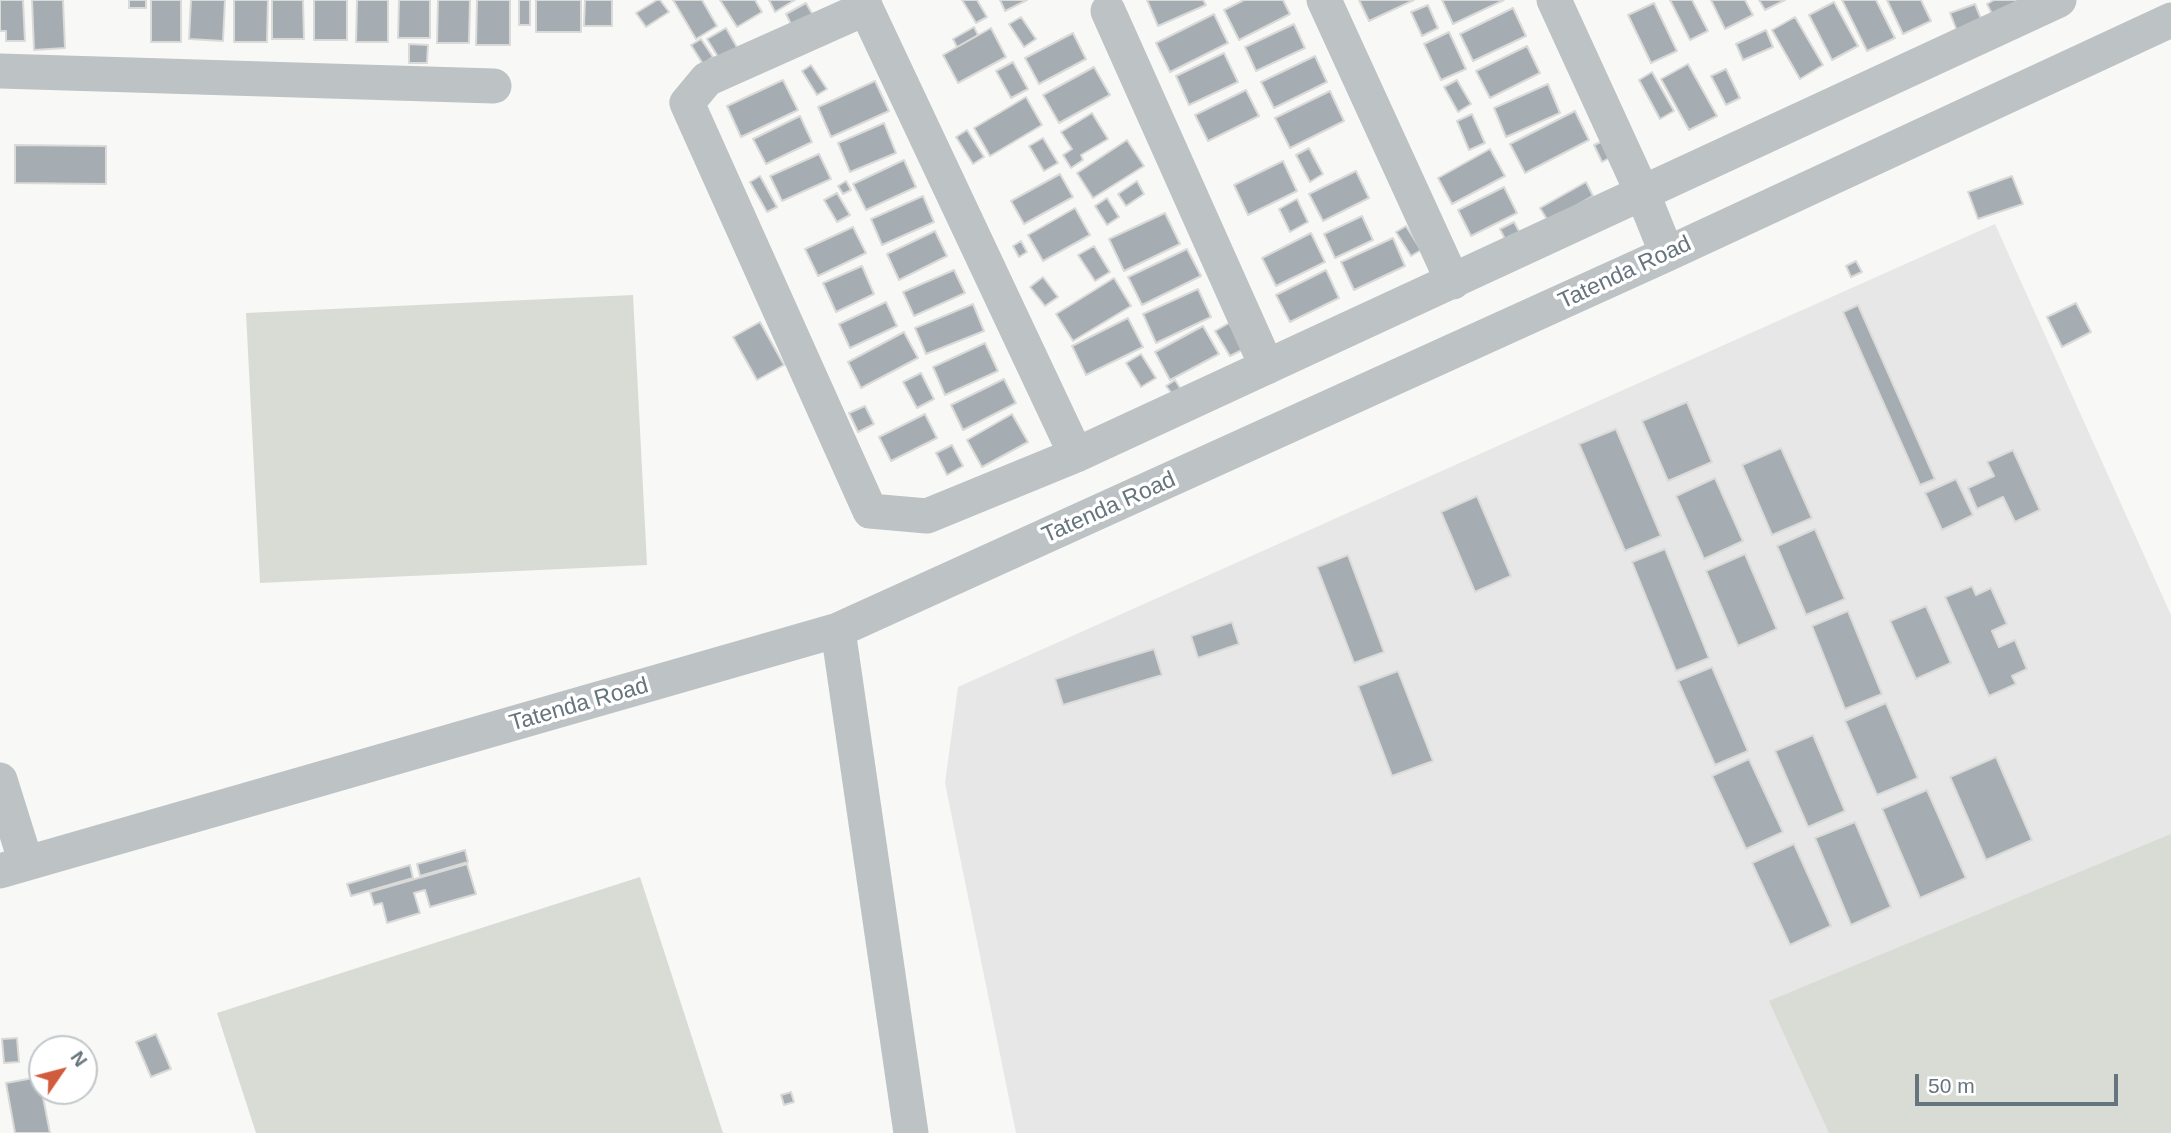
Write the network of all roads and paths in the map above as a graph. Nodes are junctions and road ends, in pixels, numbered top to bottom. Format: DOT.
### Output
graph roads {
  1 [pos="1324,0"];
  2 [pos="1554,0"];
  3 [pos="2059,0"];
  4 [pos="864,4"];
  5 [pos="1108,11"];
  6 [pos="2171,20"];
  7 [pos="0,71"];
  8 [pos="494,86"];
  9 [pos="1642,192"];
  10 [pos="1667,254"];
  11 [pos="1453,282"];
  12 [pos="1268,367"];
  13 [pos="1076,454"];
  14 [pos="838,630"];
  15 [pos="0,780"];
  16 [pos="13,867"];
  17 [pos="911,1133"];
  1 -- 11 [label="street"];
  2 -- 9 [label="street"];
  3 -- 9 [label="street"];
  4 -- 13 [label="street"];
  4 -- 13 [label="street"];
  5 -- 12 [label="street"];
  6 -- 10 [label="street, Tatenda Road"];
  7 -- 8 [label="street"];
  9 -- 10 [label="street"];
  9 -- 11 [label="street"];
  10 -- 14 [label="street, Tatenda Road"];
  11 -- 12 [label="street"];
  12 -- 13 [label="street"];
  14 -- 16 [label="street, Tatenda Road"];
  14 -- 17 [label="street"];
  15 -- 16 [label="street"];
}
